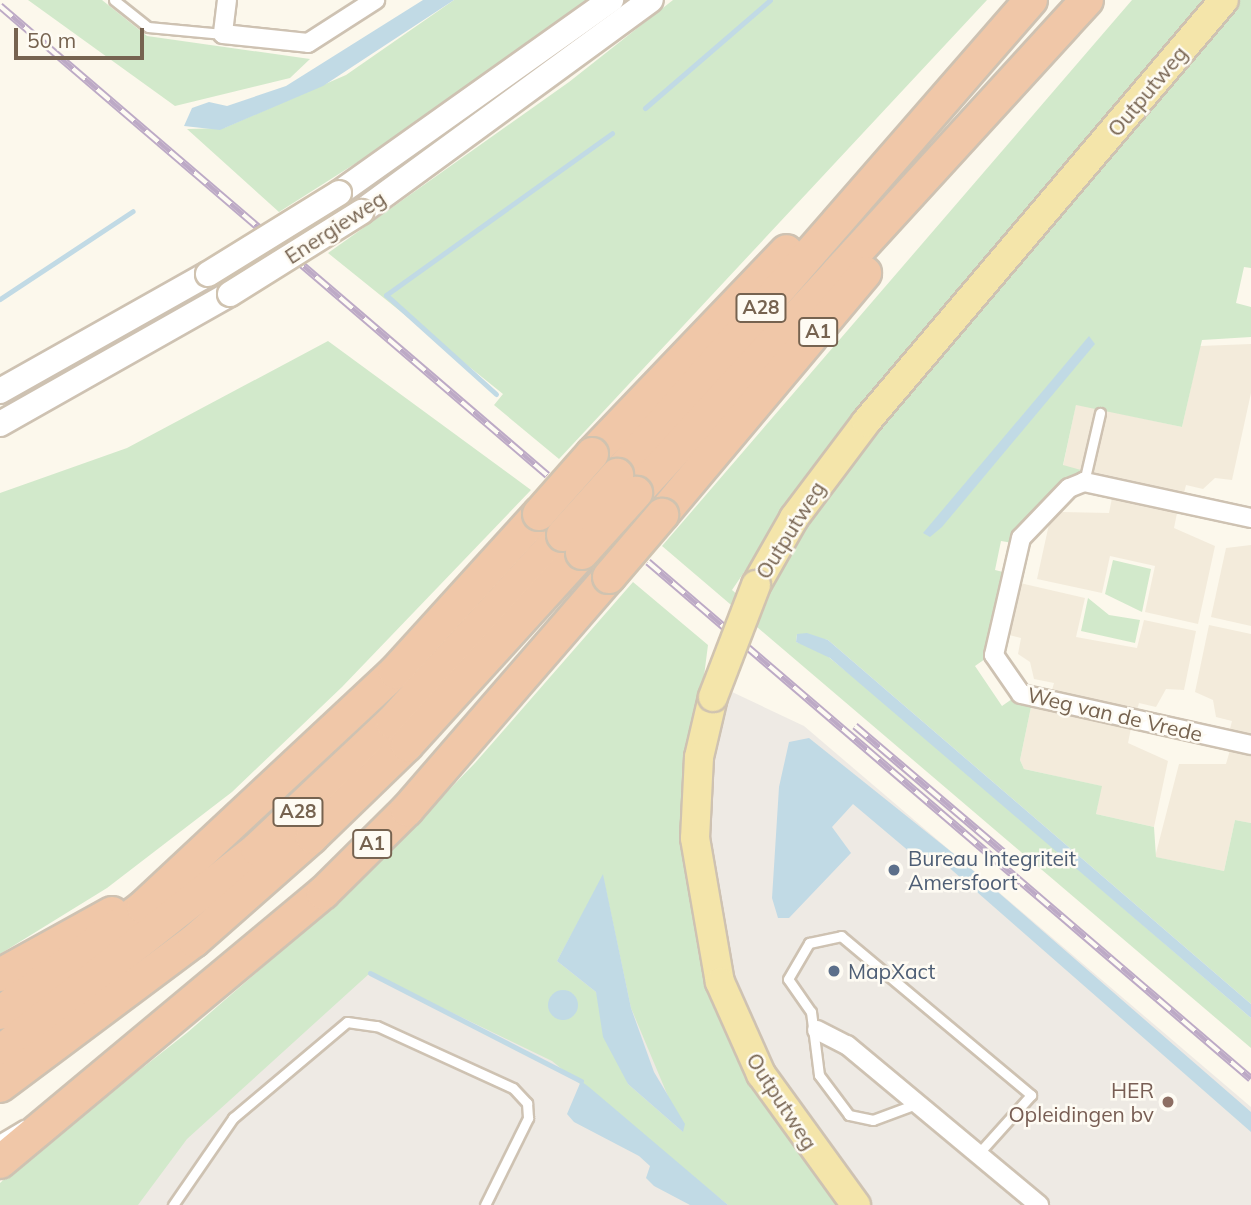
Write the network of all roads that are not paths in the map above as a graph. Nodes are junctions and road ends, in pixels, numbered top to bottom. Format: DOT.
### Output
graph roads {
  1 [pos="114,0"];
  2 [pos="227,0"];
  3 [pos="375,0"];
  4 [pos="611,0"];
  5 [pos="651,0"];
  6 [pos="1031,0"];
  7 [pos="1087,0"];
  8 [pos="1224,0"];
  9 [pos="223,34"];
  10 [pos="963,140"];
  11 [pos="906,141"];
  12 [pos="0,391"];
  13 [pos="1100,413"];
  14 [pos="0,424"];
  15 [pos="1084,482"];
  16 [pos="626,484"];
  17 [pos="1251,518"];
  18 [pos="572,544"];
  19 [pos="1251,745"];
  20 [pos="168,882"];
  21 [pos="0,975"];
  22 [pos="0,1013"];
  23 [pos="817,1030"];
  24 [pos="0,1052"];
  25 [pos="103,1077"];
  26 [pos="0,1087"];
  27 [pos="918,1104"];
  28 [pos="0,1139"];
  29 [pos="979,1153"];
  30 [pos="0,1162"];
  31 [pos="824,1165"];
  32 [pos="173,1205"];
  33 [pos="485,1205"];
  34 [pos="856,1205"];
  35 [pos="863,1205"];
  36 [pos="1039,1205"];
  1 -- 9 [label="lane"];
  2 -- 9 [label="street"];
  3 -- 9 [label="street"];
  4 -- 12 [label="main road, Energieweg, bridge"];
  5 -- 14 [label="main road, Energieweg, bridge"];
  6 -- 11 [label="highway, A28"];
  7 -- 10 [label="highway, A28"];
  8 -- 31 [label="main road, Outputweg, bridge"];
  10 -- 16 [label="highway, A28"];
  10 -- 25 [label="highway, A1, bridge"];
  11 -- 16 [label="highway, A28"];
  11 -- 20 [label="highway, A28, bridge"];
  13 -- 15 [label="lane"];
  15 -- 17 [label="street"];
  15 -- 19 [label="street, Weg van de Vrede"];
  16 -- 18 [label="highway, A28, bridge"];
  18 -- 24 [label="highway, A28"];
  18 -- 26 [label="highway, A28"];
  20 -- 21 [label="highway, A28"];
  20 -- 22 [label="highway, A28"];
  23 -- 27 [label="street"];
  23 -- 27 [label="lane"];
  23 -- 29 [label="lane"];
  25 -- 28 [label="lane"];
  25 -- 30 [label="highway, A1"];
  27 -- 29 [label="street"];
  29 -- 36 [label="street"];
  31 -- 34 [label="main road, Outputweg"];
  31 -- 35 [label="main road, Outputweg"];
  32 -- 33 [label="lane"];
}
